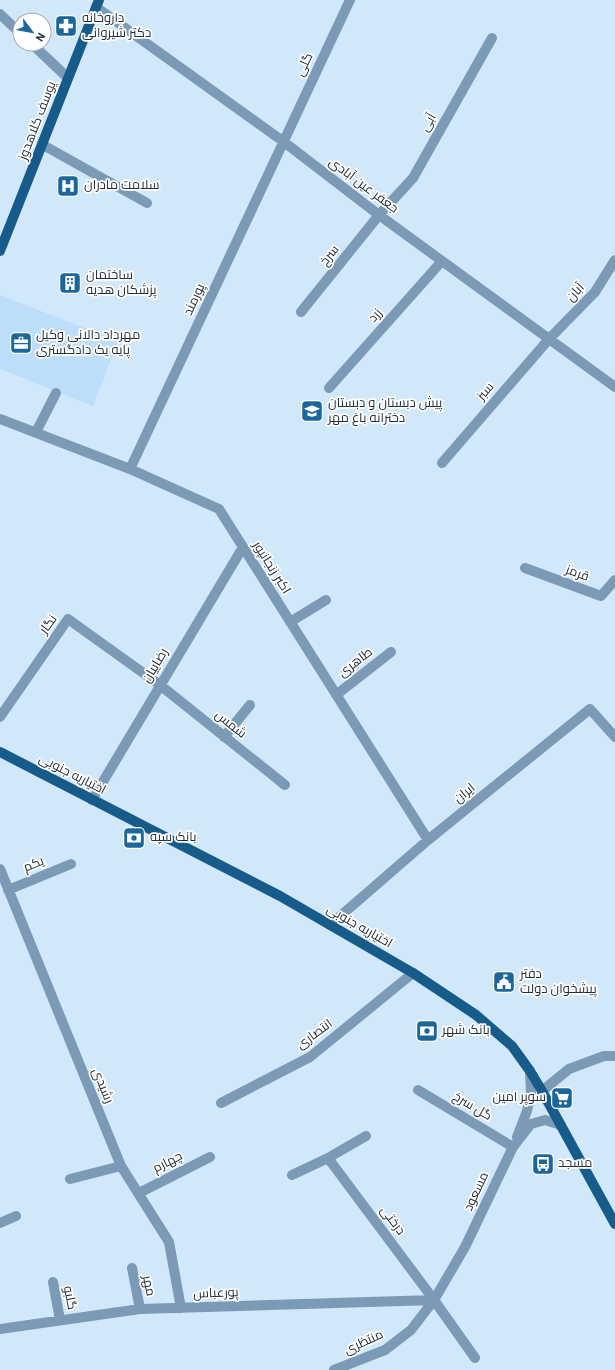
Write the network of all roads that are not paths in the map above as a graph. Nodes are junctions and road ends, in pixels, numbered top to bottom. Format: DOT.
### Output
graph roads {
  1 [pos="350,0"];
  2 [pos="97,3"];
  3 [pos="0,14"];
  4 [pos="12,25"];
  5 [pos="492,38"];
  6 [pos="40,52"];
  7 [pos="68,78"];
  8 [pos="284,142"];
  9 [pos="43,145"];
  10 [pos="147,203"];
  11 [pos="379,215"];
  12 [pos="2,239"];
  13 [pos="0,251"];
  14 [pos="615,260"];
  15 [pos="442,261"];
  16 [pos="301,312"];
  17 [pos="549,339"];
  18 [pos="615,387"];
  19 [pos="329,388"];
  20 [pos="56,393"];
  21 [pos="0,419"];
  22 [pos="36,432"];
  23 [pos="442,463"];
  24 [pos="130,469"];
  25 [pos="243,547"];
  26 [pos="525,568"];
  27 [pos="615,580"];
  28 [pos="326,600"];
  29 [pos="290,622"];
  30 [pos="391,652"];
  31 [pos="160,685"];
  32 [pos="336,695"];
  33 [pos="250,705"];
  34 [pos="0,717"];
  35 [pos="224,737"];
  36 [pos="615,737"];
  37 [pos="0,752"];
  38 [pos="284,786"];
  39 [pos="92,800"];
  40 [pos="428,840"];
  41 [pos="70,864"];
  42 [pos="0,869"];
  43 [pos="8,890"];
  44 [pos="330,925"];
  45 [pos="413,973"];
  46 [pos="615,1056"];
  47 [pos="530,1072"];
  48 [pos="418,1090"];
  49 [pos="542,1091"];
  50 [pos="221,1104"];
  51 [pos="561,1125"];
  52 [pos="366,1136"];
  53 [pos="513,1147"];
  54 [pos="210,1157"];
  55 [pos="328,1158"];
  56 [pos="121,1166"];
  57 [pos="292,1175"];
  58 [pos="70,1179"];
  59 [pos="139,1193"];
  60 [pos="16,1216"];
  61 [pos="0,1223"];
  62 [pos="615,1224"];
  63 [pos="132,1268"];
  64 [pos="53,1282"];
  65 [pos="434,1300"];
  66 [pos="181,1308"];
  67 [pos="140,1310"];
  68 [pos="60,1320"];
  69 [pos="0,1329"];
  70 [pos="475,1358"];
  71 [pos="351,1367"];
  72 [pos="334,1370"];
  1 -- 8 [label="street, گلی"];
  2 -- 7 [label="main road, یوسف کلاهدوز"];
  2 -- 8 [label="street, جعفر عین آبادی"];
  3 -- 4 [label="street"];
  5 -- 11 [label="street, آبی"];
  6 -- 7 [label="street"];
  7 -- 9 [label="main road, یوسف کلاهدوز"];
  8 -- 11 [label="street, جعفر عین آبادی"];
  8 -- 24 [label="street, پورمند"];
  9 -- 10 [label="street"];
  9 -- 12 [label="main road, یوسف کلاهدوز"];
  11 -- 15 [label="street, جعفر عین آبادی"];
  11 -- 16 [label="street, سرخ"];
  12 -- 13 [label="main road, یوسف کلاهدوز"];
  14 -- 17 [label="street, آبان"];
  15 -- 17 [label="street, جعفر عین آبادی"];
  15 -- 19 [label="street, زرد"];
  17 -- 18 [label="street, جعفر عین آبادی"];
  17 -- 23 [label="street, سبز"];
  20 -- 22 [label="street"];
  21 -- 22 [label="street, اکبر زنجانپور"];
  22 -- 24 [label="street, اکبر زنجانپور"];
  24 -- 25 [label="street, اکبر زنجانپور"];
  25 -- 29 [label="street, اکبر زنجانپور"];
  25 -- 31 [label="street, رضاییان"];
  26 -- 27 [label="street, قرمز"];
  28 -- 29 [label="street"];
  29 -- 32 [label="street, اکبر زنجانپور"];
  30 -- 32 [label="street, طاهری"];
  31 -- 34 [label="street, نگار"];
  31 -- 35 [label="street, شمس"];
  31 -- 39 [label="street, رضاییان"];
  32 -- 40 [label="street, اکبر زنجانپور"];
  33 -- 35 [label="street"];
  35 -- 38 [label="street, شمس"];
  36 -- 40 [label="street, ایران"];
  37 -- 39 [label="main road, اختیاریه جنوبی"];
  39 -- 44 [label="main road, اختیاریه جنوبی"];
  40 -- 44 [label="street, ایران"];
  41 -- 43 [label="street, یکم"];
  42 -- 43 [label="street, رشیدی"];
  43 -- 56 [label="street, رشیدی"];
  44 -- 45 [label="main road, اختیاریه جنوبی"];
  45 -- 47 [label="main road, اختیاریه جنوبی"];
  45 -- 50 [label="street, انتصاری"];
  46 -- 49 [label="street"];
  47 -- 49 [label="main road, اختیاریه جنوبی"];
  47 -- 53 [label="street"];
  48 -- 53 [label="street, گل سرخ"];
  49 -- 51 [label="main road, اختیاریه جنوبی"];
  51 -- 53 [label="street, مسعود"];
  51 -- 62 [label="main road, اختیاریه جنوبی"];
  52 -- 55 [label="street"];
  53 -- 65 [label="street, مسعود"];
  54 -- 59 [label="street, چهارم"];
  55 -- 57 [label="street"];
  55 -- 65 [label="street, درختی"];
  56 -- 58 [label="street"];
  56 -- 59 [label="street, رشیدی"];
  59 -- 66 [label="street, رشیدی"];
  60 -- 61 [label="street"];
  63 -- 67 [label="street, مهر"];
  64 -- 68 [label="street, گلبو"];
  65 -- 66 [label="street, پورعباس"];
  65 -- 70 [label="street, درختی"];
  65 -- 71 [label="street, منتظری"];
  66 -- 67 [label="street, پورعباس"];
  67 -- 68 [label="street, پورعباس"];
  68 -- 69 [label="street, پورعباس"];
  71 -- 72 [label="street, منتظری"];
}
